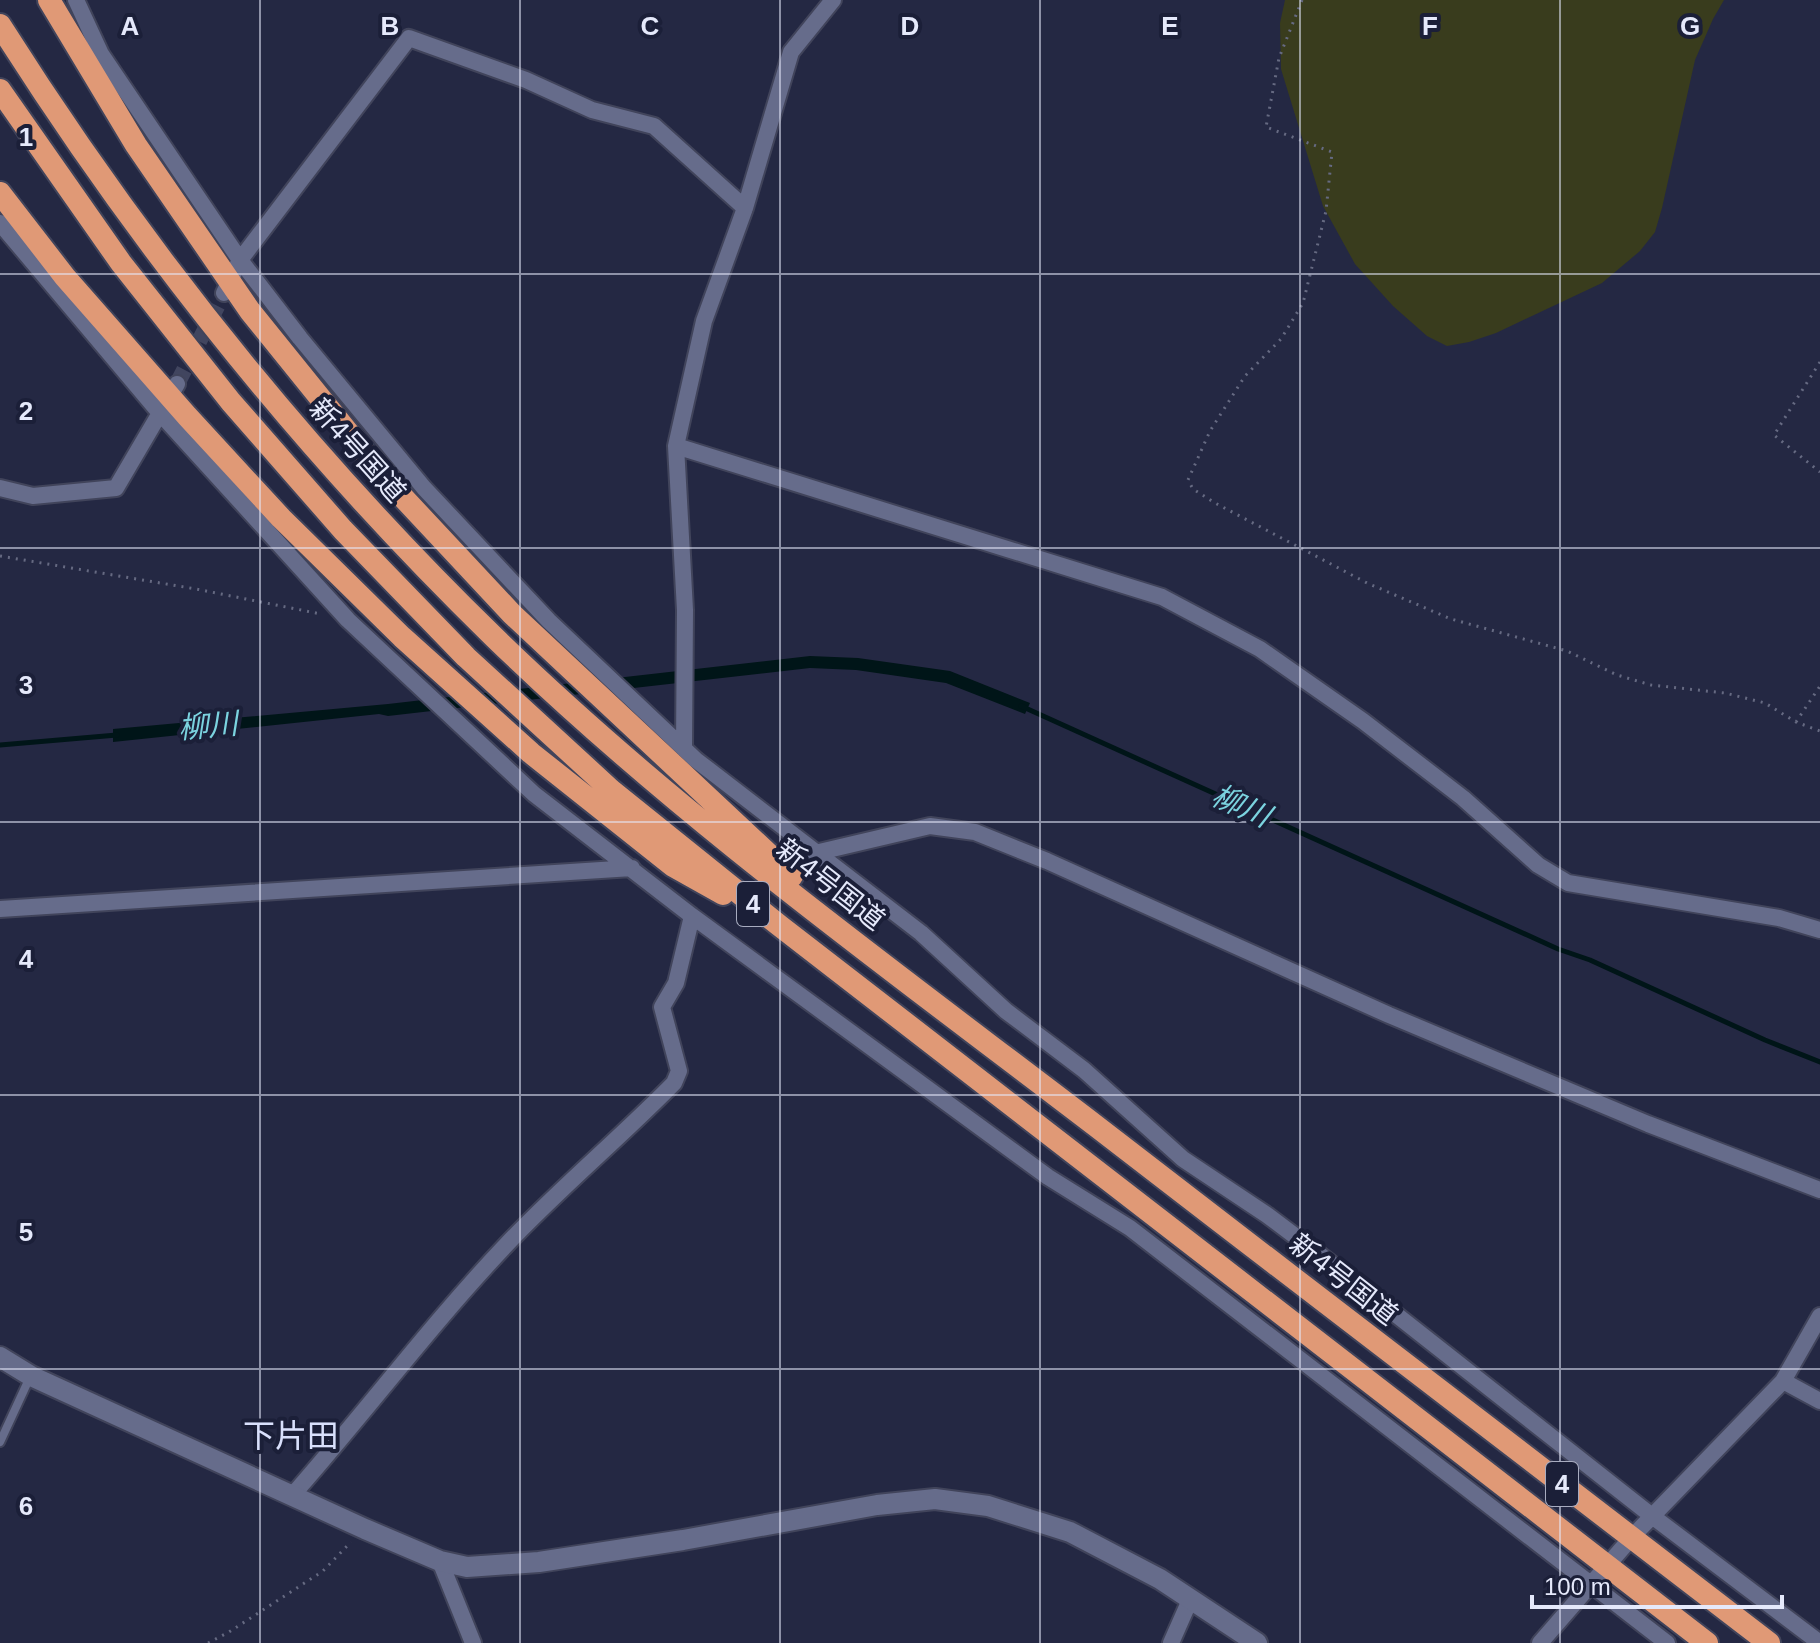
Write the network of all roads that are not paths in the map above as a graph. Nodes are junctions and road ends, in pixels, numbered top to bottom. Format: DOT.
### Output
graph roads {
  1 [pos="49,0"];
  2 [pos="78,0"];
  3 [pos="833,0"];
  4 [pos="0,25"];
  5 [pos="0,90"];
  6 [pos="0,193"];
  7 [pos="745,208"];
  8 [pos="0,223"];
  9 [pos="240,260"];
  10 [pos="226,287"];
  11 [pos="169,397"];
  12 [pos="676,446"];
  13 [pos="0,488"];
  14 [pos="684,749"];
  15 [pos="815,853"];
  16 [pos="632,868"];
  17 [pos="0,909"];
  18 [pos="692,916"];
  19 [pos="780,926"];
  20 [pos="1820,930"];
  21 [pos="877,958"];
  22 [pos="1820,1190"];
  23 [pos="1820,1316"];
  24 [pos="0,1357"];
  25 [pos="31,1376"];
  26 [pos="1783,1381"];
  27 [pos="1820,1401"];
  28 [pos="0,1442"];
  29 [pos="290,1495"];
  30 [pos="1652,1516"];
  31 [pos="1632,1537"];
  32 [pos="440,1561"];
  33 [pos="1606,1566"];
  34 [pos="1589,1584"];
  35 [pos="1190,1600"];
  36 [pos="473,1643"];
  37 [pos="1171,1643"];
  38 [pos="1257,1643"];
  39 [pos="1540,1643"];
  40 [pos="1667,1643"];
  41 [pos="1707,1643"];
  42 [pos="1769,1643"];
  43 [pos="1820,1643"];
  1 -- 10 [label="highway"];
  2 -- 9 [label="street"];
  3 -- 7 [label="street"];
  4 -- 21 [label="highway, 新4号国道 / 4"];
  5 -- 19 [label="highway, 4"];
  6 -- 11 [label="highway"];
  7 -- 9 [label="street"];
  7 -- 12 [label="street"];
  8 -- 11 [label="street"];
  9 -- 10 [label="street"];
  9 -- 14 [label="street"];
  10 -- 21 [label="highway"];
  11 -- 13 [label="street"];
  11 -- 16 [label="street"];
  11 -- 19 [label="highway"];
  12 -- 14 [label="street"];
  12 -- 20 [label="street"];
  14 -- 15 [label="street"];
  15 -- 22 [label="street"];
  15 -- 30 [label="street"];
  16 -- 17 [label="street"];
  16 -- 18 [label="street"];
  18 -- 29 [label="street"];
  18 -- 34 [label="street"];
  19 -- 33 [label="highway, 4"];
  21 -- 31 [label="highway, 新4号国道 / 4"];
  23 -- 26 [label="street"];
  24 -- 25 [label="street"];
  25 -- 28 [label="lane"];
  25 -- 29 [label="street"];
  26 -- 27 [label="street"];
  26 -- 30 [label="street"];
  29 -- 32 [label="street"];
  30 -- 31 [label="street"];
  30 -- 43 [label="street"];
  31 -- 33 [label="street"];
  31 -- 42 [label="highway, 新4号国道 / 4"];
  32 -- 35 [label="street"];
  32 -- 36 [label="street"];
  33 -- 34 [label="street"];
  33 -- 41 [label="highway, 4"];
  34 -- 39 [label="street"];
  34 -- 40 [label="street"];
  35 -- 37 [label="street"];
  35 -- 38 [label="street"];
}
